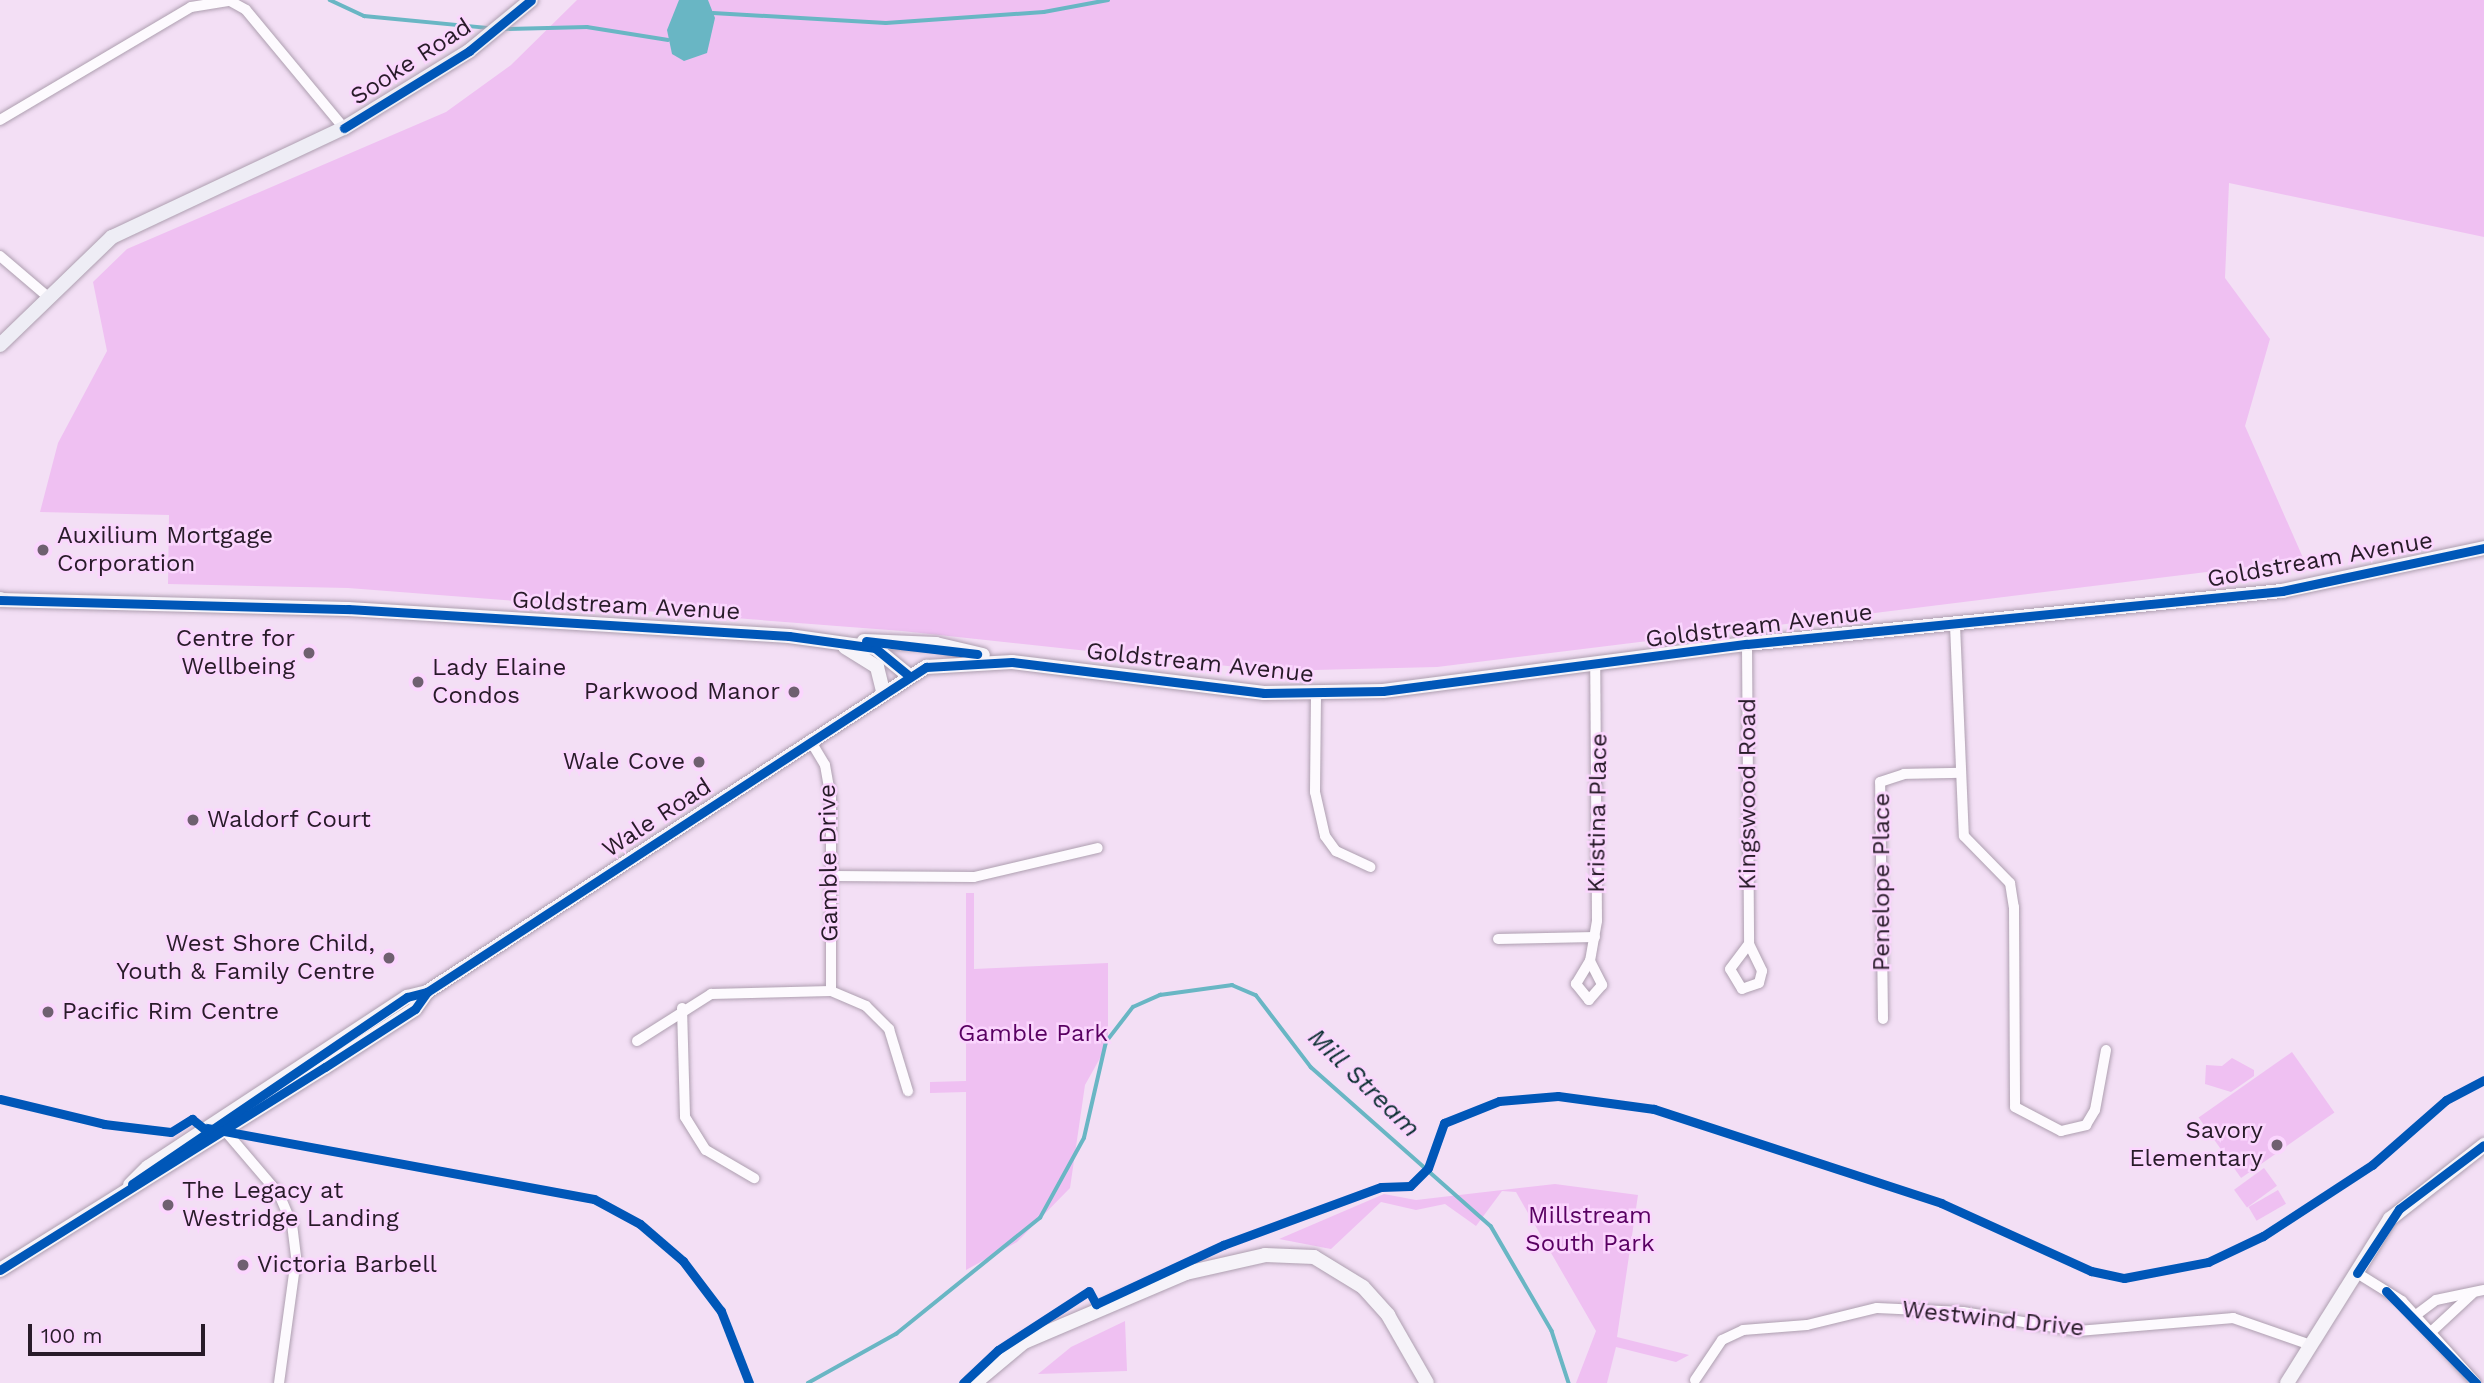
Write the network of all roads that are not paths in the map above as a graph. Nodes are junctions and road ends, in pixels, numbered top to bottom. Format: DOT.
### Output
graph roads {
  1 [pos="531,0"];
  2 [pos="0,120"];
  3 [pos="344,128"];
  4 [pos="0,256"];
  5 [pos="47,296"];
  6 [pos="0,345"];
  7 [pos="2484,548"];
  8 [pos="1,600"];
  9 [pos="1955,625"];
  10 [pos="835,642"];
  11 [pos="1747,644"];
  12 [pos="1012,662"];
  13 [pos="1595,665"];
  14 [pos="908,675"];
  15 [pos="883,691"];
  16 [pos="1316,695"];
  17 [pos="810,740"];
  18 [pos="1958,773"];
  19 [pos="1098,848"];
  20 [pos="1370,867"];
  21 [pos="833,876"];
  22 [pos="1595,937"];
  23 [pos="1498,939"];
  24 [pos="1749,944"];
  25 [pos="1590,961"];
  26 [pos="831,991"];
  27 [pos="682,1008"];
  28 [pos="1883,1020"];
  29 [pos="636,1041"];
  30 [pos="2106,1050"];
  31 [pos="908,1091"];
  32 [pos="221,1127"];
  33 [pos="2484,1145"];
  34 [pos="754,1178"];
  35 [pos="0,1270"];
  36 [pos="2357,1273"];
  37 [pos="2484,1290"];
  38 [pos="2472,1293"];
  39 [pos="2416,1315"];
  40 [pos="2431,1332"];
  41 [pos="2311,1345"];
  42 [pos="1695,1380"];
  43 [pos="279,1383"];
  44 [pos="975,1383"];
  45 [pos="1427,1383"];
  46 [pos="2287,1383"];
  47 [pos="2476,1383"];
  1 -- 3 [label="main road, Sooke Road"];
  2 -- 3 [label="street"];
  3 -- 5 [label="main road, Sooke Road"];
  4 -- 5 [label="street"];
  5 -- 6 [label="main road, Sooke Road"];
  7 -- 9 [label="main road, Goldstream Avenue"];
  8 -- 10 [label="main road, Goldstream Avenue"];
  9 -- 11 [label="main road, Goldstream Avenue"];
  9 -- 18 [label="street"];
  10 -- 12 [label="main road"];
  10 -- 14 [label="main road, Goldstream Avenue"];
  10 -- 15 [label="main road"];
  11 -- 13 [label="main road, Goldstream Avenue"];
  11 -- 24 [label="street, Kingswood Road"];
  12 -- 14 [label="main road, Goldstream Avenue"];
  12 -- 16 [label="main road, Goldstream Avenue"];
  13 -- 16 [label="main road, Goldstream Avenue"];
  13 -- 22 [label="street, Kristina Place"];
  14 -- 15 [label="main road, Wale Road"];
  15 -- 17 [label="main road, Wale Road"];
  16 -- 20 [label="street"];
  17 -- 21 [label="street, Gamble Drive"];
  17 -- 32 [label="main road, Wale Road"];
  18 -- 28 [label="street, Penelope Place"];
  18 -- 30 [label="street"];
  19 -- 21 [label="street"];
  21 -- 26 [label="street, Gamble Drive"];
  22 -- 23 [label="street"];
  22 -- 25 [label="street, Kristina Place"];
  26 -- 27 [label="street"];
  26 -- 31 [label="street"];
  27 -- 29 [label="street"];
  27 -- 34 [label="street"];
  32 -- 35 [label="main road, Wale Road"];
  32 -- 43 [label="street"];
  33 -- 36 [label="main road"];
  36 -- 39 [label="street"];
  36 -- 41 [label="main road"];
  37 -- 38 [label="street"];
  38 -- 39 [label="street"];
  38 -- 40 [label="street"];
  39 -- 40 [label="street"];
  40 -- 47 [label="street"];
  41 -- 42 [label="street, Westwind Drive"];
  41 -- 46 [label="main road"];
  44 -- 45 [label="main road"];
}
